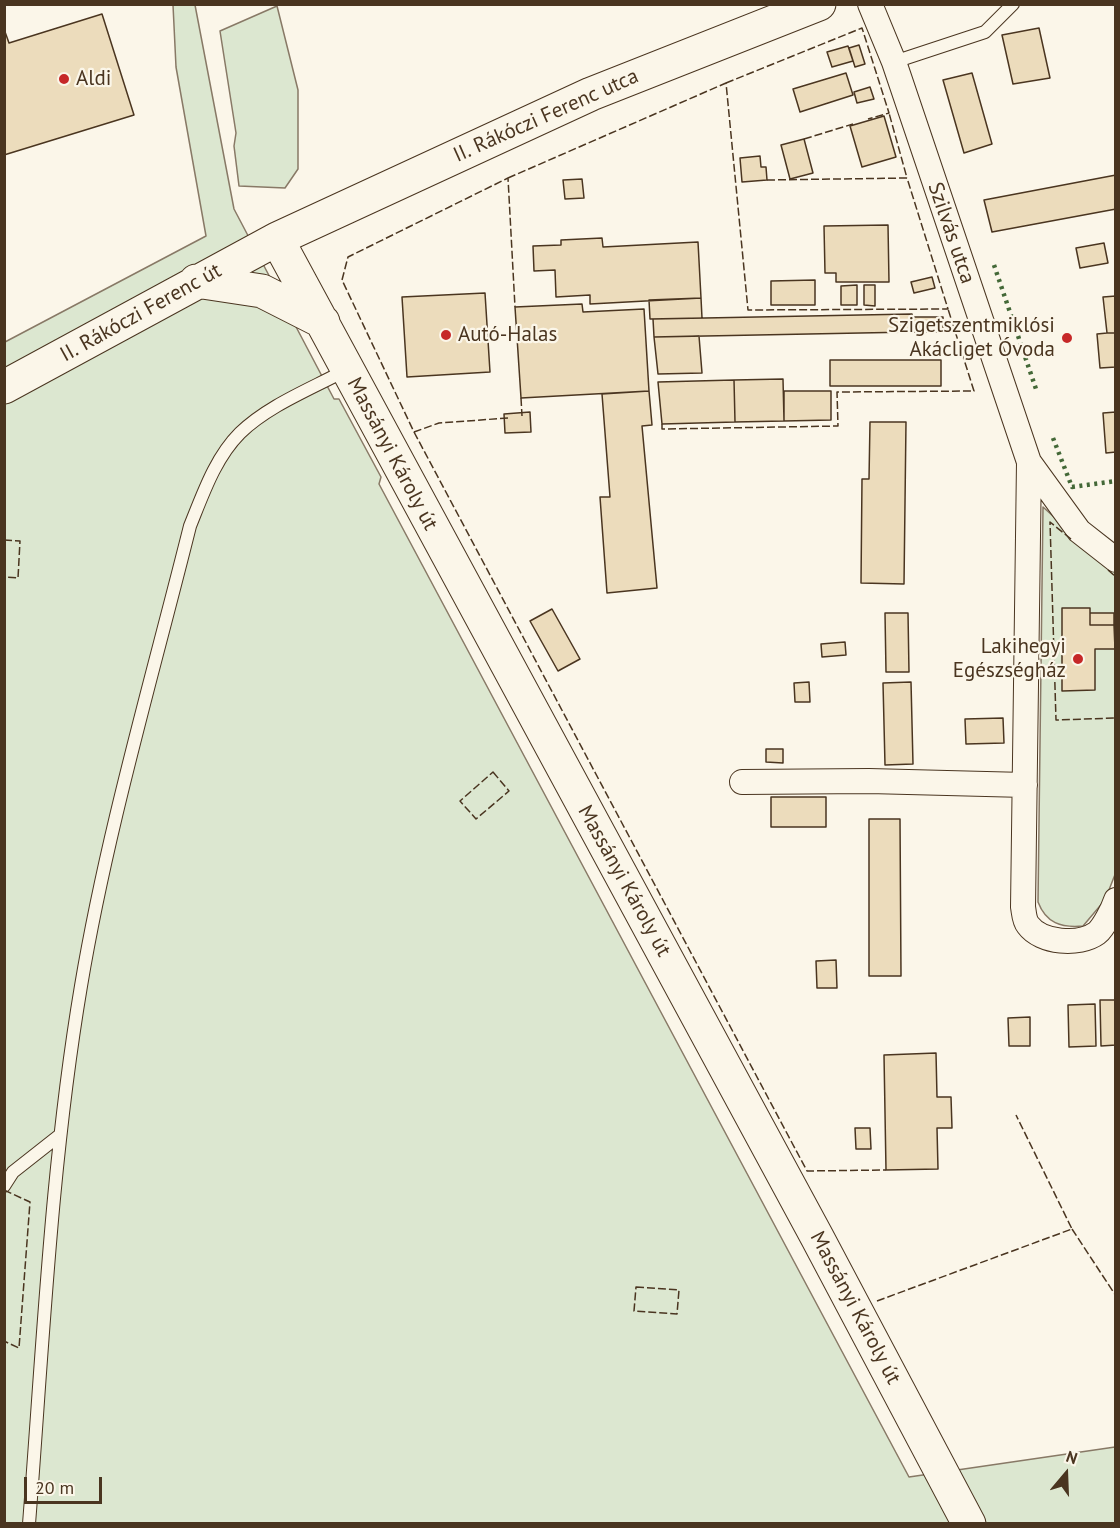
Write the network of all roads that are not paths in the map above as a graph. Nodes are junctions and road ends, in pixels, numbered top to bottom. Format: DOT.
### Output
graph roads {
  1 [pos="819,4"];
  2 [pos="870,4"];
  3 [pos="1013,4"];
  4 [pos="894,62"];
  5 [pos="278,239"];
  6 [pos="196,281"];
  7 [pos="323,322"];
  8 [pos="347,369"];
  9 [pos="4,387"];
  10 [pos="1029,462"];
  11 [pos="1116,560"];
  12 [pos="742,782"];
  13 [pos="1026,785"];
  14 [pos="1116,900"];
  15 [pos="60,1135"];
  16 [pos="4,1186"];
  17 [pos="29,1524"];
  18 [pos="969,1524"];
  1 -- 5 [label="street, II. Rákóczi Ferenc utca"];
  2 -- 4 [label="street, Szilvás utca"];
  3 -- 4 [label="lane"];
  4 -- 10 [label="street, Szilvás utca"];
  5 -- 6 [label="street, II. Rákóczi Ferenc út"];
  5 -- 7 [label="street, Massányi Károly út"];
  6 -- 7 [label="street"];
  6 -- 9 [label="street, II. Rákóczi Ferenc út"];
  7 -- 8 [label="street, Massányi Károly út"];
  8 -- 15 [label="lane"];
  8 -- 18 [label="street, Massányi Károly út"];
  10 -- 11 [label="street"];
  10 -- 13 [label="street"];
  12 -- 13 [label="street"];
  13 -- 14 [label="street"];
  15 -- 16 [label="lane"];
  15 -- 17 [label="lane"];
}
